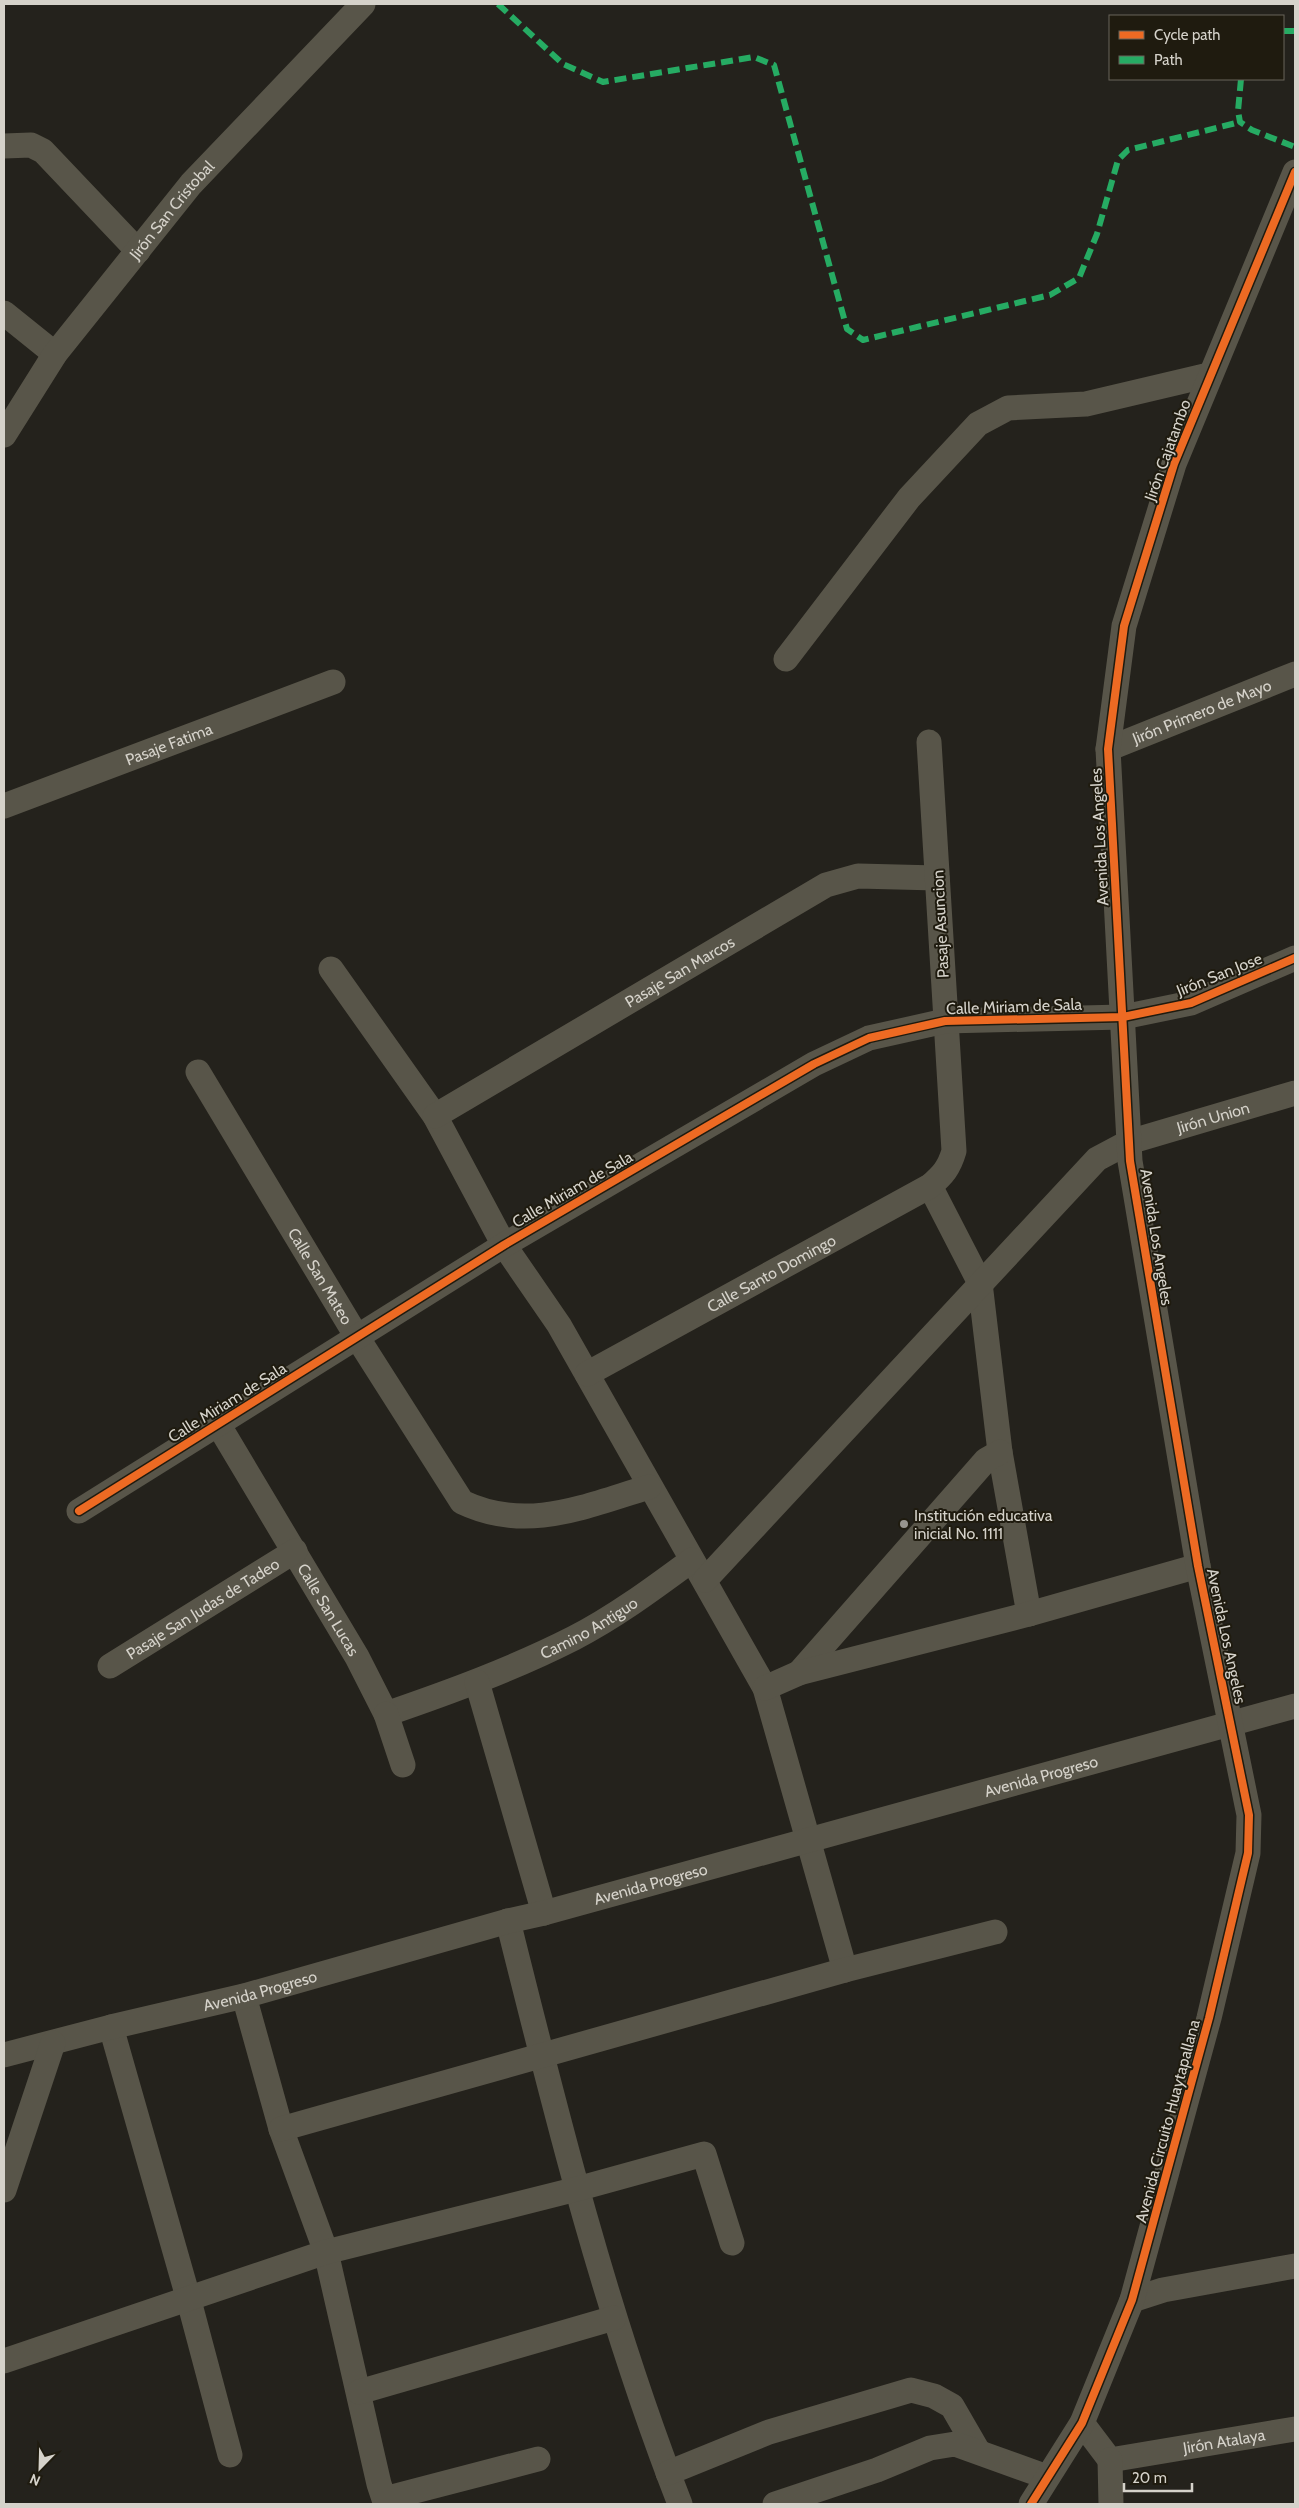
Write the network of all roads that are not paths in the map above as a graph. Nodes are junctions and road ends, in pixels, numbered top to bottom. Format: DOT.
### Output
graph roads {
  1 [pos="363,4"];
  2 [pos="4,146"];
  3 [pos="1295,172"];
  4 [pos="138,251"];
  5 [pos="4,313"];
  6 [pos="55,354"];
  7 [pos="1209,375"];
  8 [pos="4,435"];
  9 [pos="786,660"];
  10 [pos="1295,674"];
  11 [pos="333,682"];
  12 [pos="929,742"];
  13 [pos="1108,749"];
  14 [pos="4,806"];
  15 [pos="937,878"];
  16 [pos="1295,958"];
  17 [pos="331,969"];
  18 [pos="1123,1017"];
  19 [pos="946,1020"];
  20 [pos="198,1072"];
  21 [pos="1295,1093"];
  22 [pos="435,1116"];
  23 [pos="1129,1142"];
  24 [pos="950,1164"];
  25 [pos="930,1186"];
  26 [pos="504,1245"];
  27 [pos="980,1283"];
  28 [pos="357,1337"];
  29 [pos="587,1374"];
  30 [pos="218,1424"];
  31 [pos="1000,1452"];
  32 [pos="649,1487"];
  33 [pos="79,1511"];
  34 [pos="296,1551"];
  35 [pos="1198,1566"];
  36 [pos="698,1570"];
  37 [pos="1028,1614"];
  38 [pos="110,1666"];
  39 [pos="799,1673"];
  40 [pos="477,1682"];
  41 [pos="765,1688"];
  42 [pos="1295,1706"];
  43 [pos="386,1714"];
  44 [pos="1232,1724"];
  45 [pos="403,1764"];
  46 [pos="808,1839"];
  47 [pos="544,1913"];
  48 [pos="508,1921"];
  49 [pos="995,1932"];
  50 [pos="845,1970"];
  51 [pos="244,1996"];
  52 [pos="110,2027"];
  53 [pos="53,2043"];
  54 [pos="4,2055"];
  55 [pos="542,2056"];
  56 [pos="281,2129"];
  57 [pos="576,2189"];
  58 [pos="4,2190"];
  59 [pos="732,2243"];
  60 [pos="326,2252"];
  61 [pos="1295,2266"];
  62 [pos="188,2297"];
  63 [pos="1132,2300"];
  64 [pos="614,2318"];
  65 [pos="4,2361"];
  66 [pos="359,2392"];
  67 [pos="1082,2423"];
  68 [pos="1295,2429"];
  69 [pos="978,2451"];
  70 [pos="230,2455"];
  71 [pos="538,2459"];
  72 [pos="1110,2460"];
  73 [pos="668,2473"];
  74 [pos="1047,2477"];
  75 [pos="680,2504"];
  76 [pos="775,2504"];
  77 [pos="1031,2504"];
  78 [pos="1111,2504"];
  1 -- 4 [label="street, Jirón San Cristobal"];
  2 -- 4 [label="street"];
  3 -- 7 [label="street, Jirón Cajatambo"];
  4 -- 6 [label="street, Jirón San Cristobal"];
  5 -- 6 [label="street"];
  6 -- 8 [label="street, Jirón San Cristobal"];
  7 -- 9 [label="street"];
  7 -- 13 [label="street, Jirón Cajatambo"];
  10 -- 13 [label="street, Jirón Primero de Mayo"];
  11 -- 14 [label="street, Pasaje Fatima"];
  12 -- 15 [label="street, Pasaje Asuncion"];
  13 -- 18 [label="street, Avenida Los Angeles"];
  15 -- 19 [label="street, Pasaje Asuncion"];
  15 -- 22 [label="street, Pasaje San Marcos"];
  16 -- 18 [label="street, Jirón San Jose"];
  17 -- 22 [label="street"];
  18 -- 19 [label="street, Calle Miriam de Sala"];
  18 -- 23 [label="street, Avenida Los Angeles"];
  19 -- 24 [label="street, Pasaje Asuncion"];
  19 -- 26 [label="street, Calle Miriam de Sala"];
  20 -- 28 [label="street, Calle San Mateo"];
  21 -- 23 [label="street, Jirón Union"];
  22 -- 26 [label="street"];
  23 -- 27 [label="street, Jirón Union"];
  23 -- 35 [label="street, Avenida Los Angeles"];
  24 -- 25 [label="street, Calle Santo Domingo"];
  25 -- 27 [label="street"];
  25 -- 29 [label="street, Calle Santo Domingo"];
  26 -- 28 [label="street, Calle Miriam de Sala"];
  26 -- 29 [label="street"];
  27 -- 31 [label="street"];
  27 -- 36 [label="street, Camino Antiguo"];
  28 -- 30 [label="street, Calle Miriam de Sala"];
  28 -- 32 [label="street, Calle San Mateo"];
  29 -- 32 [label="street"];
  30 -- 33 [label="street, Calle Miriam de Sala"];
  30 -- 34 [label="street, Calle San Lucas"];
  31 -- 37 [label="street"];
  31 -- 39 [label="street"];
  32 -- 36 [label="street"];
  34 -- 38 [label="street, Pasaje San Judas de Tadeo"];
  34 -- 43 [label="street, Calle San Lucas"];
  35 -- 37 [label="street"];
  35 -- 44 [label="street, Avenida Los Angeles"];
  36 -- 40 [label="street, Camino Antiguo"];
  36 -- 41 [label="street"];
  37 -- 39 [label="street"];
  39 -- 41 [label="street"];
  40 -- 43 [label="street"];
  40 -- 47 [label="street"];
  41 -- 46 [label="street"];
  42 -- 44 [label="street, Avenida Progreso"];
  43 -- 45 [label="street, Calle San Lucas"];
  44 -- 46 [label="street, Avenida Progreso"];
  44 -- 63 [label="street, Avenida Circuito Huaytapallana"];
  46 -- 47 [label="street, Avenida Progreso"];
  46 -- 50 [label="street"];
  47 -- 48 [label="street, Avenida Progreso"];
  48 -- 51 [label="street, Avenida Progreso"];
  48 -- 55 [label="street"];
  49 -- 50 [label="street"];
  50 -- 55 [label="street"];
  51 -- 52 [label="street, Avenida Progreso"];
  51 -- 56 [label="street"];
  52 -- 53 [label="street, Avenida Progreso"];
  52 -- 62 [label="street"];
  53 -- 54 [label="street, Avenida Progreso"];
  53 -- 58 [label="street"];
  55 -- 56 [label="street"];
  55 -- 57 [label="street"];
  56 -- 60 [label="street"];
  57 -- 59 [label="street"];
  57 -- 60 [label="street"];
  57 -- 64 [label="street"];
  60 -- 62 [label="street"];
  60 -- 66 [label="street"];
  61 -- 63 [label="street"];
  62 -- 65 [label="street"];
  62 -- 70 [label="street"];
  63 -- 67 [label="street, Avenida Circuito Huaytapallana"];
  64 -- 66 [label="street"];
  64 -- 73 [label="street"];
  66 -- 71 [label="street"];
  67 -- 72 [label="street"];
  67 -- 74 [label="street, Avenida Circuito Huaytapallana"];
  68 -- 72 [label="street, Jirón Atalaya"];
  69 -- 73 [label="street"];
  69 -- 74 [label="street"];
  69 -- 76 [label="street"];
  72 -- 78 [label="street"];
  73 -- 75 [label="street"];
  74 -- 77 [label="street, Avenida Circuito Huaytapallana"];
}
